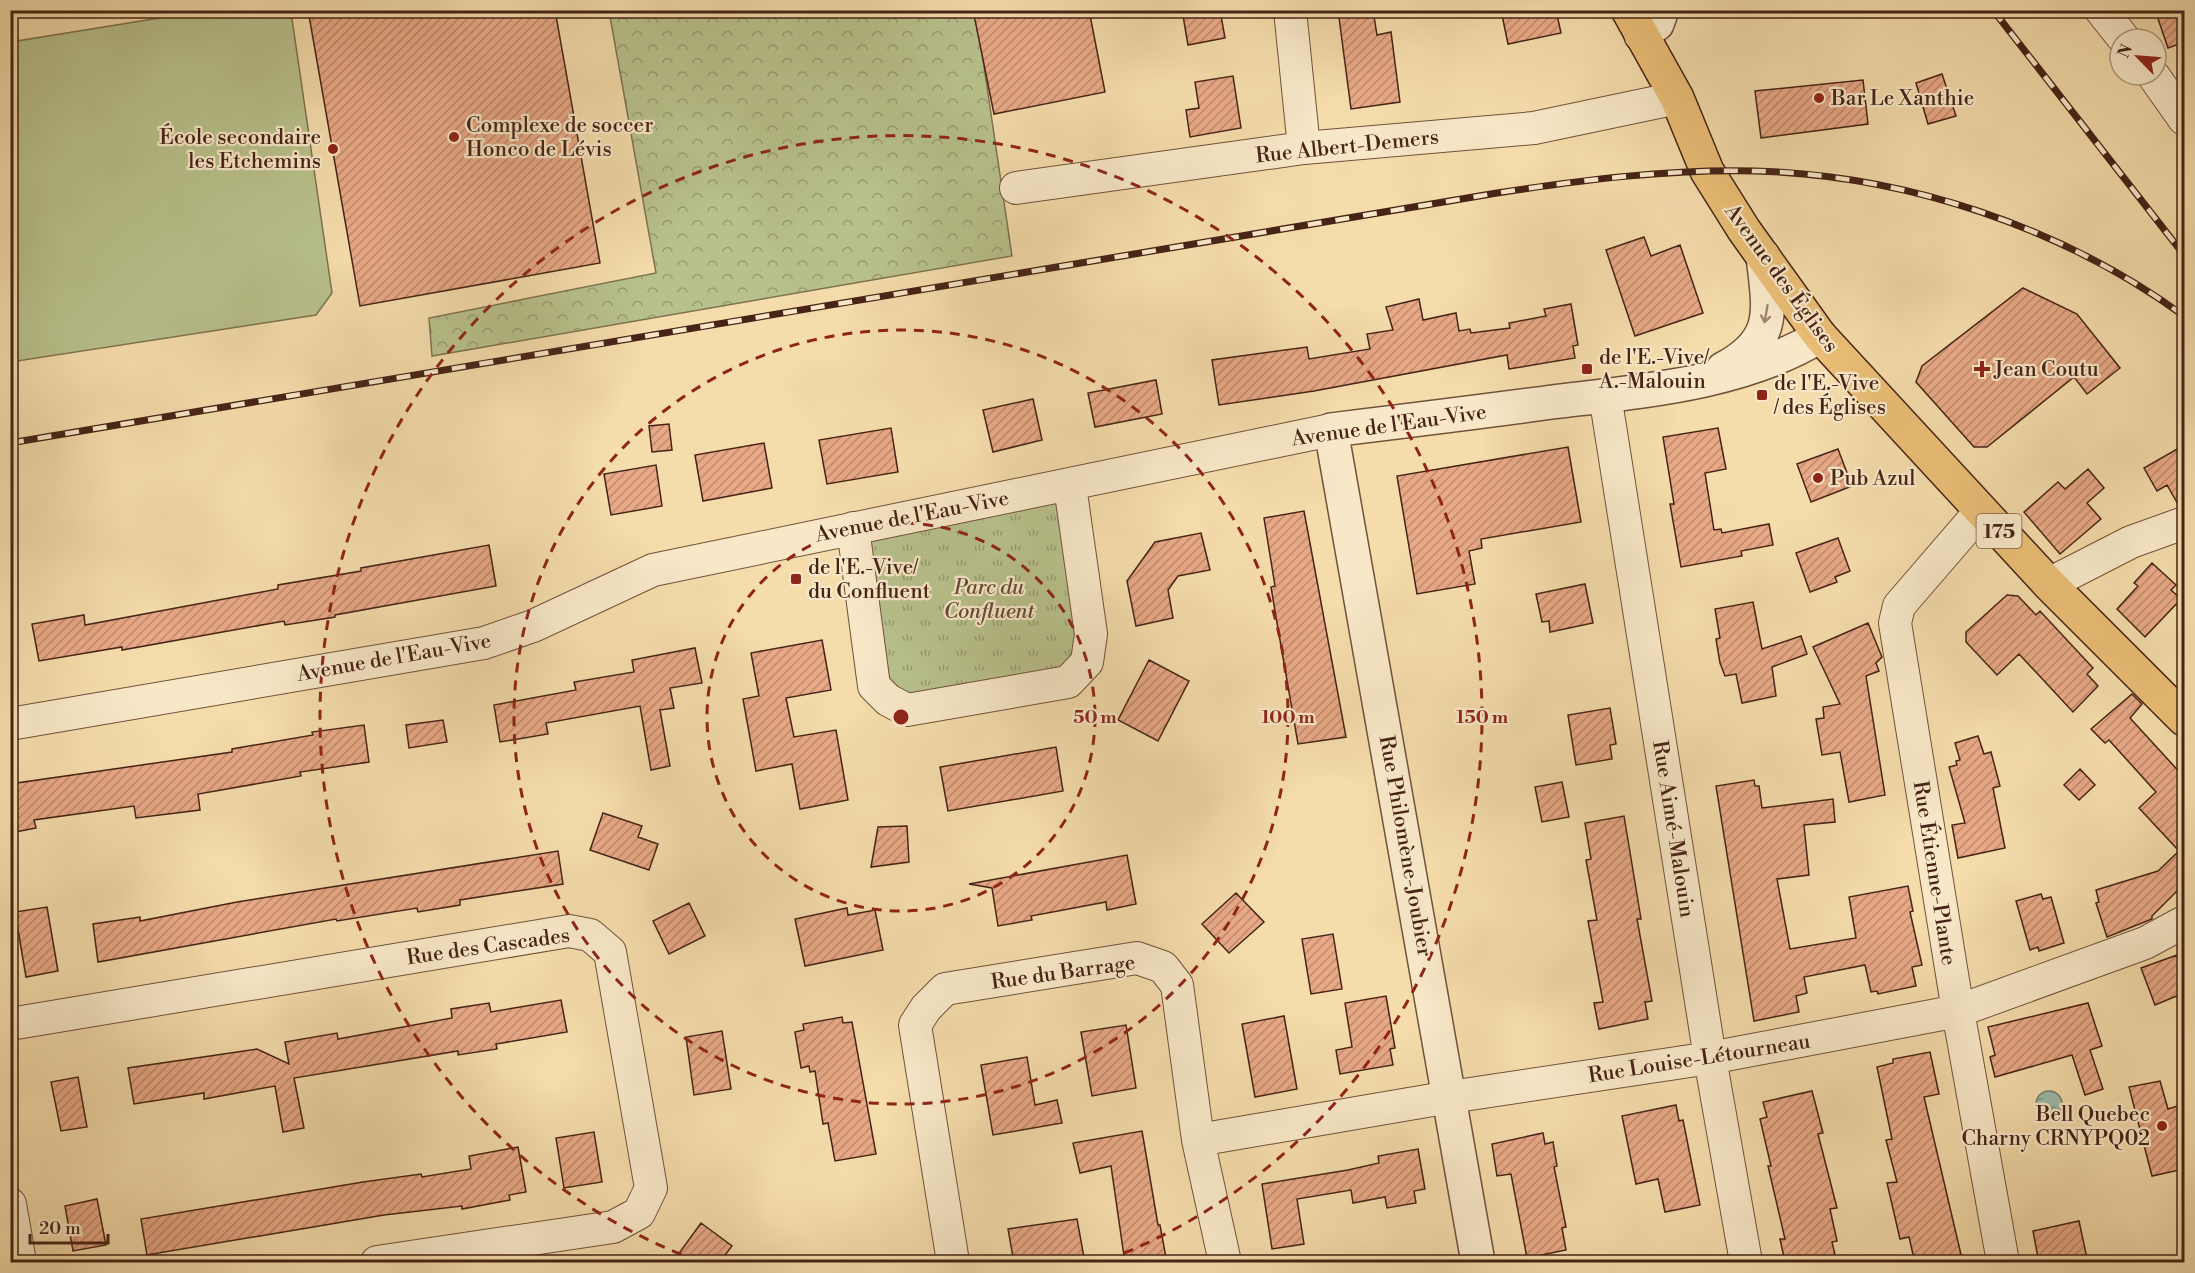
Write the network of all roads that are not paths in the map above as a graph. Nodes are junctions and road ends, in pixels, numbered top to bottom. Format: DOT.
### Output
graph roads {
  1 [pos="1290,10"];
  2 [pos="1662,10"];
  3 [pos="2101,10"];
  4 [pos="1634,23"];
  5 [pos="2114,27"];
  6 [pos="2168,84"];
  7 [pos="1677,98"];
  8 [pos="2184,119"];
  9 [pos="1304,148"];
  10 [pos="1016,188"];
  11 [pos="1763,256"];
  12 [pos="1820,336"];
  13 [pos="1697,380"];
  14 [pos="1605,395"];
  15 [pos="1331,430"];
  16 [pos="1071,486"];
  17 [pos="1980,512"];
  18 [pos="2184,523"];
  19 [pos="853,528"];
  20 [pos="2049,584"];
  21 [pos="2184,719"];
  22 [pos="10,724"];
  23 [pos="2184,922"];
  24 [pos="1958,1011"];
  25 [pos="10,1024"];
  26 [pos="1710,1058"];
  27 [pos="1450,1096"];
  28 [pos="1198,1140"];
  29 [pos="10,1204"];
  30 [pos="20,1263"];
  31 [pos="377,1263"];
  32 [pos="953,1263"];
  33 [pos="1225,1263"];
  34 [pos="1478,1263"];
  35 [pos="1746,1263"];
  36 [pos="2003,1263"];
  1 -- 9 [label="street"];
  2 -- 4 [label="street"];
  3 -- 5 [label="street"];
  4 -- 7 [label="main road, Avenue des Églises / 175"];
  6 -- 8 [label="street"];
  7 -- 9 [label="street, Rue Albert-Demers"];
  7 -- 11 [label="main road, Avenue des Églises / 175"];
  9 -- 10 [label="street, Rue Albert-Demers"];
  11 -- 12 [label="main road, Avenue des Églises / 175"];
  11 -- 13 [label="street, one-way"];
  12 -- 13 [label="street, Avenue de l'Eau-Vive"];
  12 -- 17 [label="main road, Avenue des Églises / 175"];
  13 -- 14 [label="street, Avenue de l'Eau-Vive"];
  14 -- 15 [label="street, Avenue de l'Eau-Vive"];
  14 -- 26 [label="street, Rue Aimé-Malouin"];
  15 -- 16 [label="street, Avenue de l'Eau-Vive"];
  15 -- 27 [label="street, Rue Philomène-Joubier"];
  16 -- 19 [label="street, Avenue de l'Eau-Vive"];
  16 -- 19 [label="street"];
  17 -- 20 [label="main road, Avenue des Églises / 175"];
  17 -- 24 [label="street, Rue Étienne-Plante"];
  18 -- 20 [label="street"];
  19 -- 22 [label="street, Avenue de l'Eau-Vive"];
  20 -- 21 [label="main road, Avenue des Églises / 175"];
  23 -- 24 [label="street, Rue Louise-Létourneau"];
  24 -- 26 [label="street, Rue Louise-Létourneau"];
  24 -- 36 [label="street, Rue Étienne-Plante"];
  25 -- 31 [label="street, Rue des Cascades"];
  26 -- 27 [label="street, Rue Louise-Létourneau"];
  26 -- 35 [label="street, Rue Aimé-Malouin"];
  27 -- 28 [label="street, Rue Louise-Létourneau"];
  27 -- 34 [label="street, Rue Philomène-Joubier"];
  28 -- 32 [label="street, Rue du Barrage"];
  28 -- 33 [label="street, Rue du Barrage"];
  29 -- 30 [label="street"];
}
